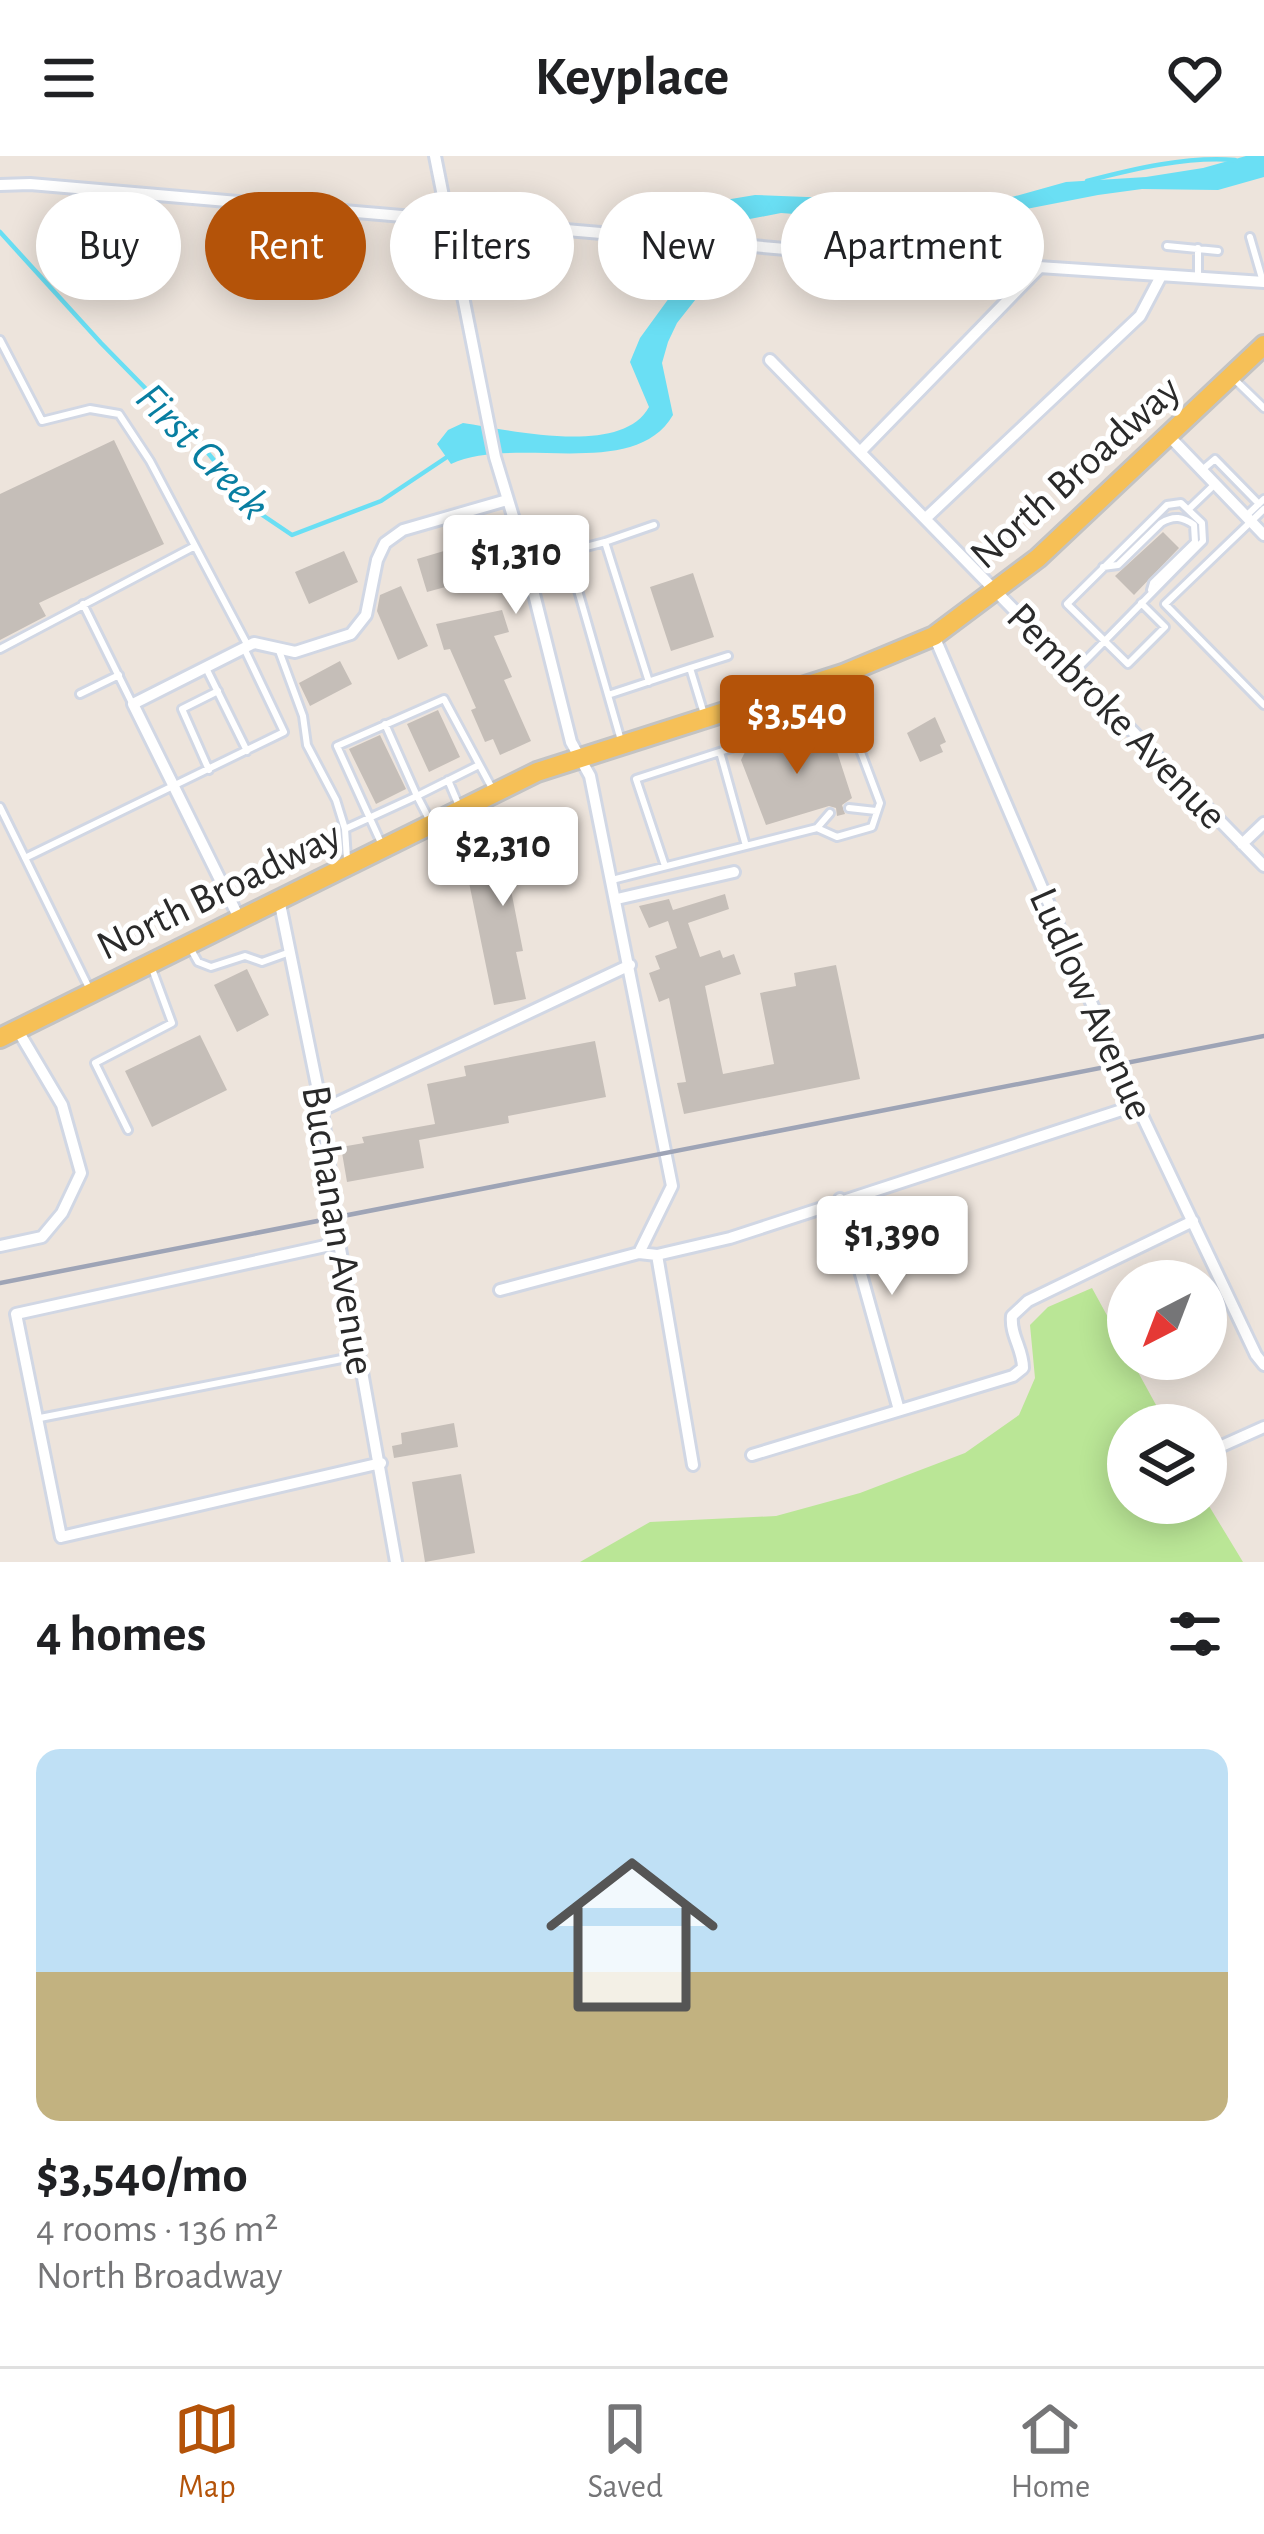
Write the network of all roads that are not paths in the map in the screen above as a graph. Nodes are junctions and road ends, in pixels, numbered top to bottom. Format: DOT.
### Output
graph roads {
  1 [pos="435,156"];
  2 [pos="0,185"];
  3 [pos="443,192"];
  4 [pos="390,213"];
  5 [pos="574,229"];
  6 [pos="1250,237"];
  7 [pos="1168,246"];
  8 [pos="781,247"];
  9 [pos="1198,248"];
  10 [pos="1218,250"];
  11 [pos="1044,268"];
  12 [pos="1161,276"];
  13 [pos="1198,278"];
  14 [pos="1263,282"];
  15 [pos="464,300"];
  16 [pos="1008,300"];
  17 [pos="0,340"];
  18 [pos="1264,345"];
  19 [pos="770,360"];
  20 [pos="1232,376"];
  21 [pos="1264,408"];
  22 [pos="1168,436"];
  23 [pos="862,450"];
  24 [pos="1202,470"];
  25 [pos="1215,484"];
  26 [pos="507,500"];
  27 [pos="1262,504"];
  28 [pos="1190,508"];
  29 [pos="927,517"];
  30 [pos="1248,519"];
  31 [pos="654,525"];
  32 [pos="1264,535"];
  33 [pos="604,542"];
  34 [pos="195,546"];
  35 [pos="567,552"];
  36 [pos="526,562"];
  37 [pos="1103,567"];
  38 [pos="999,591"];
  39 [pos="1150,593"];
  40 [pos="1141,603"];
  41 [pos="83,604"];
  42 [pos="934,636"];
  43 [pos="1104,642"];
  44 [pos="246,647"];
  45 [pos="278,648"];
  46 [pos="0,649"];
  47 [pos="728,656"];
  48 [pos="206,667"];
  49 [pos="690,668"];
  50 [pos="1075,670"];
  51 [pos="119,675"];
  52 [pos="833,677"];
  53 [pos="650,682"];
  54 [pos="218,692"];
  55 [pos="80,694"];
  56 [pos="608,695"];
  57 [pos="133,704"];
  58 [pos="1264,705"];
  59 [pos="846,712"];
  60 [pos="705,717"];
  61 [pos="385,724"];
  62 [pos="622,744"];
  63 [pos="247,751"];
  64 [pos="720,752"];
  65 [pos="580,756"];
  66 [pos="479,765"];
  67 [pos="209,770"];
  68 [pos="448,780"];
  69 [pos="174,788"];
  70 [pos="494,793"];
  71 [pos="417,796"];
  72 [pos="0,807"];
  73 [pos="849,808"];
  74 [pos="460,809"];
  75 [pos="878,811"];
  76 [pos="830,813"];
  77 [pos="370,818"];
  78 [pos="1264,823"];
  79 [pos="431,824"];
  80 [pos="817,828"];
  81 [pos="345,829"];
  82 [pos="1242,844"];
  83 [pos="746,846"];
  84 [pos="383,847"];
  85 [pos="26,858"];
  86 [pos="348,865"];
  87 [pos="665,866"];
  88 [pos="1264,866"];
  89 [pos="734,872"];
  90 [pos="613,880"];
  91 [pos="617,898"];
  92 [pos="279,899"];
  93 [pos="238,918"];
  94 [pos="187,944"];
  95 [pos="290,952"];
  96 [pos="149,963"];
  97 [pos="630,965"];
  98 [pos="92,992"];
  99 [pos="8,1033"];
  100 [pos="1137,1105"];
  101 [pos="322,1110"];
  102 [pos="128,1130"];
  103 [pos="840,1199"];
  104 [pos="1193,1221"];
  105 [pos="339,1243"];
  106 [pos="0,1246"];
  107 [pos="638,1252"];
  108 [pos="657,1255"];
  109 [pos="500,1290"];
  110 [pos="360,1355"];
  111 [pos="1264,1365"];
  112 [pos="899,1410"];
  113 [pos="37,1418"];
  114 [pos="1264,1427"];
  115 [pos="1227,1444"];
  116 [pos="752,1455"];
  117 [pos="381,1462"];
  118 [pos="693,1465"];
  119 [pos="396,1562"];
  1 -- 3 [label="street"];
  2 -- 4 [label="street"];
  5 -- 8 [label="street"];
  6 -- 14 [label="lane"];
  7 -- 9 [label="lane"];
  9 -- 10 [label="lane"];
  9 -- 13 [label="lane"];
  11 -- 12 [label="street"];
  12 -- 13 [label="street"];
  12 -- 29 [label="street"];
  13 -- 14 [label="street"];
  15 -- 26 [label="street"];
  16 -- 23 [label="street"];
  17 -- 34 [label="lane"];
  18 -- 20 [label="main road, North Broadway"];
  19 -- 23 [label="street, Pembroke Avenue"];
  20 -- 21 [label="lane"];
  20 -- 22 [label="main road, North Broadway"];
  22 -- 24 [label="street"];
  22 -- 38 [label="main road, North Broadway"];
  23 -- 29 [label="street, Pembroke Avenue"];
  24 -- 25 [label="street"];
  24 -- 27 [label="lane"];
  25 -- 28 [label="lane"];
  25 -- 30 [label="street"];
  26 -- 36 [label="street"];
  26 -- 45 [label="street"];
  27 -- 30 [label="lane"];
  28 -- 37 [label="lane"];
  28 -- 39 [label="lane"];
  29 -- 38 [label="street, Pembroke Avenue"];
  30 -- 32 [label="street"];
  30 -- 58 [label="lane"];
  31 -- 33 [label="lane"];
  33 -- 35 [label="lane"];
  33 -- 53 [label="lane"];
  34 -- 41 [label="lane"];
  34 -- 44 [label="lane"];
  35 -- 36 [label="lane"];
  35 -- 56 [label="lane"];
  36 -- 65 [label="street"];
  37 -- 39 [label="lane"];
  37 -- 43 [label="lane"];
  38 -- 42 [label="main road, North Broadway"];
  38 -- 50 [label="street, Pembroke Avenue"];
  39 -- 40 [label="lane"];
  40 -- 43 [label="lane"];
  40 -- 43 [label="lane"];
  41 -- 46 [label="lane"];
  41 -- 51 [label="lane"];
  42 -- 52 [label="main road, North Broadway"];
  42 -- 100 [label="street, Ludlow Avenue"];
  43 -- 50 [label="lane"];
  44 -- 45 [label="street"];
  44 -- 48 [label="street"];
  44 -- 63 [label="lane"];
  45 -- 81 [label="lane"];
  47 -- 49 [label="lane"];
  48 -- 54 [label="lane"];
  48 -- 57 [label="street"];
  49 -- 53 [label="lane"];
  49 -- 60 [label="lane"];
  50 -- 82 [label="street, Pembroke Avenue"];
  51 -- 55 [label="lane"];
  51 -- 57 [label="lane"];
  52 -- 59 [label="lane"];
  52 -- 60 [label="main road, North Broadway"];
  53 -- 56 [label="lane"];
  54 -- 63 [label="lane"];
  54 -- 67 [label="lane"];
  56 -- 62 [label="lane"];
  57 -- 69 [label="street"];
  59 -- 64 [label="lane"];
  59 -- 75 [label="lane"];
  60 -- 62 [label="main road, North Broadway"];
  61 -- 66 [label="lane"];
  61 -- 71 [label="lane"];
  61 -- 77 [label="lane"];
  62 -- 65 [label="main road, North Broadway"];
  63 -- 67 [label="lane"];
  64 -- 83 [label="lane"];
  64 -- 87 [label="lane"];
  65 -- 70 [label="main road, North Broadway"];
  65 -- 90 [label="street"];
  66 -- 68 [label="lane"];
  66 -- 70 [label="lane"];
  67 -- 69 [label="lane"];
  68 -- 71 [label="lane"];
  68 -- 74 [label="lane"];
  69 -- 85 [label="lane"];
  69 -- 93 [label="street"];
  70 -- 74 [label="main road, North Broadway"];
  71 -- 77 [label="lane"];
  71 -- 79 [label="lane"];
  72 -- 85 [label="lane"];
  73 -- 75 [label="lane"];
  74 -- 79 [label="main road, North Broadway"];
  75 -- 80 [label="lane"];
  76 -- 80 [label="lane"];
  77 -- 81 [label="lane"];
  77 -- 84 [label="lane"];
  78 -- 82 [label="street"];
  79 -- 84 [label="main road, North Broadway"];
  80 -- 83 [label="lane"];
  81 -- 86 [label="lane"];
  82 -- 88 [label="street, Pembroke Avenue"];
  83 -- 87 [label="lane"];
  84 -- 86 [label="main road, North Broadway"];
  85 -- 98 [label="lane"];
  86 -- 92 [label="main road, North Broadway"];
  87 -- 90 [label="lane"];
  89 -- 91 [label="street"];
  90 -- 91 [label="street"];
  91 -- 97 [label="street"];
  92 -- 93 [label="main road, North Broadway"];
  92 -- 95 [label="street, Buchanan Avenue"];
  93 -- 94 [label="main road, North Broadway"];
  94 -- 95 [label="lane"];
  94 -- 96 [label="main road, North Broadway"];
  95 -- 101 [label="street, Buchanan Avenue"];
  96 -- 98 [label="main road, North Broadway"];
  96 -- 102 [label="lane"];
  97 -- 101 [label="street"];
  97 -- 107 [label="street"];
  98 -- 99 [label="main road, North Broadway"];
  99 -- 106 [label="street"];
  100 -- 103 [label="street"];
  100 -- 104 [label="street, Ludlow Avenue"];
  101 -- 105 [label="street, Buchanan Avenue"];
  103 -- 108 [label="street"];
  103 -- 112 [label="street"];
  104 -- 111 [label="street, Ludlow Avenue"];
  104 -- 112 [label="street"];
  105 -- 110 [label="street, Buchanan Avenue"];
  105 -- 113 [label="street"];
  107 -- 108 [label="street"];
  107 -- 109 [label="street"];
  108 -- 118 [label="street"];
  110 -- 113 [label="lane"];
  110 -- 117 [label="street, Buchanan Avenue"];
  112 -- 116 [label="street"];
  113 -- 117 [label="street"];
  114 -- 115 [label="street"];
  117 -- 119 [label="street, Buchanan Avenue"];
}
